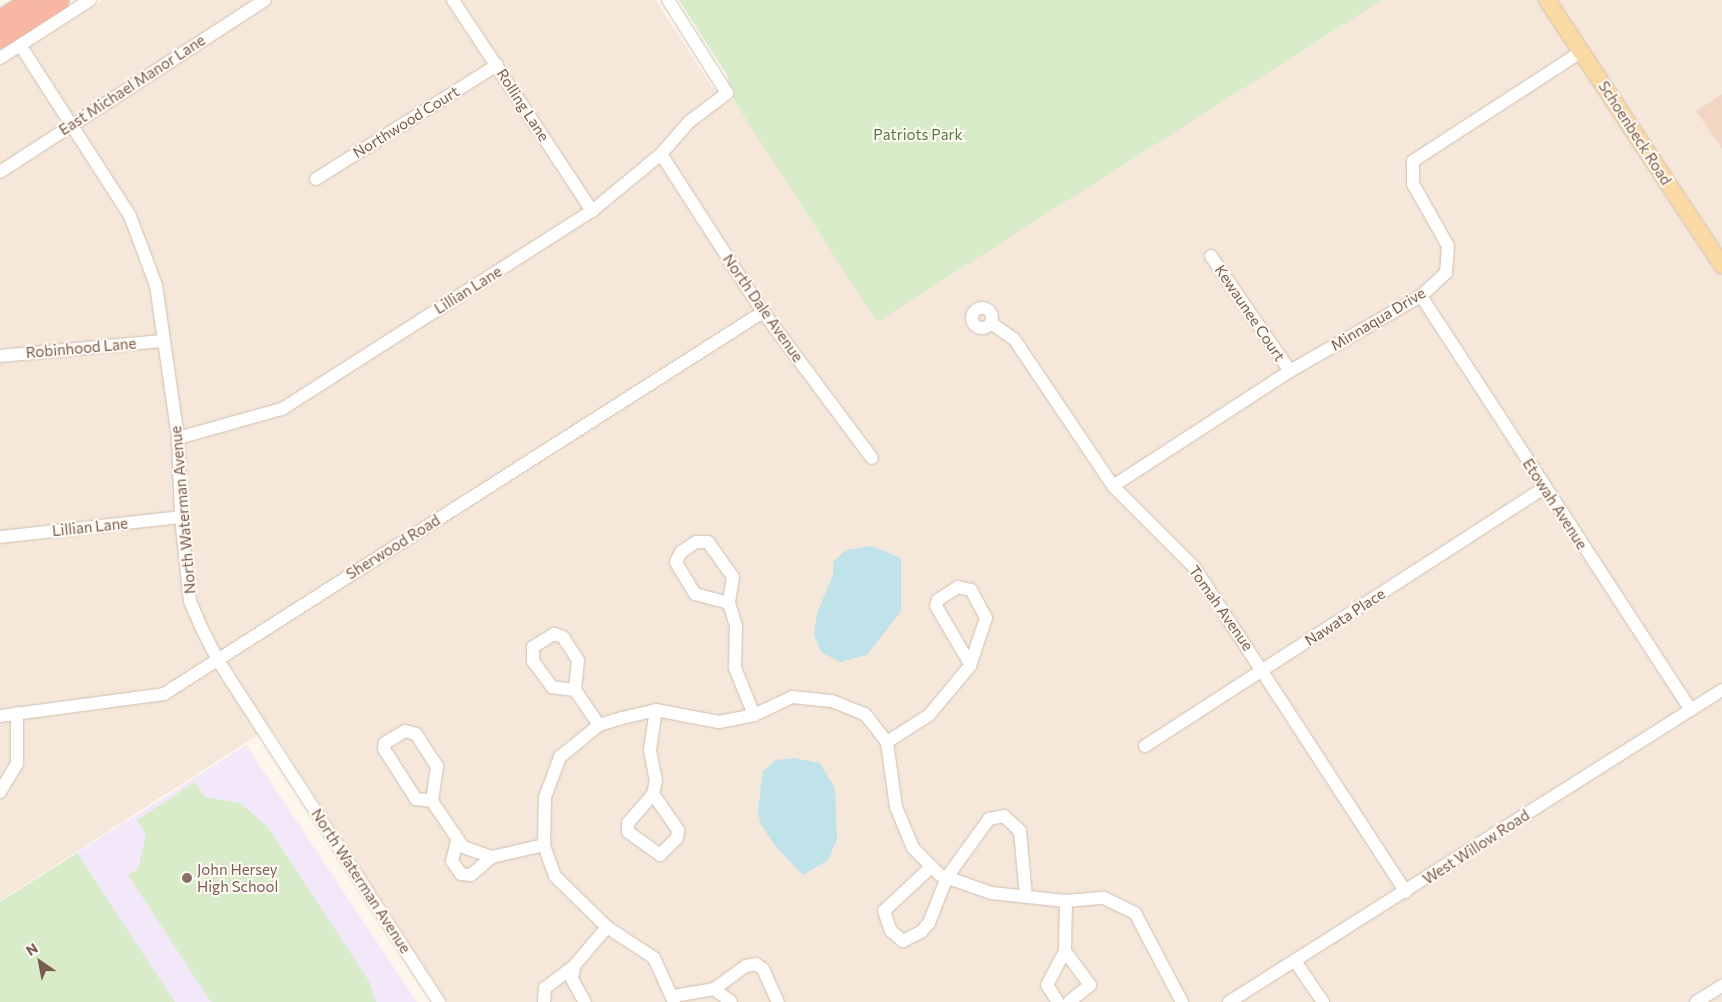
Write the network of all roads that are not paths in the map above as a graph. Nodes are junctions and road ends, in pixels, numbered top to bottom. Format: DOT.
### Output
graph roads {
  1 [pos="30,0"];
  2 [pos="60,0"];
  3 [pos="90,0"];
  4 [pos="265,0"];
  5 [pos="454,0"];
  6 [pos="668,0"];
  7 [pos="1547,0"];
  8 [pos="0,19"];
  9 [pos="0,38"];
  10 [pos="20,45"];
  11 [pos="1581,52"];
  12 [pos="0,58"];
  13 [pos="497,65"];
  14 [pos="71,123"];
  15 [pos="661,154"];
  16 [pos="0,172"];
  17 [pos="316,179"];
  18 [pos="592,211"];
  19 [pos="1211,256"];
  20 [pos="1722,265"];
  21 [pos="1422,296"];
  22 [pos="763,312"];
  23 [pos="991,323"];
  24 [pos="161,341"];
  25 [pos="0,356"];
  26 [pos="1290,370"];
  27 [pos="178,438"];
  28 [pos="872,458"];
  29 [pos="1113,486"];
  30 [pos="1544,488"];
  31 [pos="181,517"];
  32 [pos="0,537"];
  33 [pos="729,603"];
  34 [pos="217,659"];
  35 [pos="970,664"];
  36 [pos="1263,670"];
  37 [pos="575,690"];
  38 [pos="1722,690"];
  39 [pos="656,710"];
  40 [pos="1691,710"];
  41 [pos="17,713"];
  42 [pos="754,715"];
  43 [pos="0,716"];
  44 [pos="599,726"];
  45 [pos="887,742"];
  46 [pos="1145,746"];
  47 [pos="0,792"];
  48 [pos="653,794"];
  49 [pos="432,801"];
  50 [pos="457,841"];
  51 [pos="544,846"];
  52 [pos="492,857"];
  53 [pos="931,867"];
  54 [pos="947,878"];
  55 [pos="1406,892"];
  56 [pos="1026,897"];
  57 [pos="1066,901"];
  58 [pos="607,927"];
  59 [pos="1065,951"];
  60 [pos="1295,961"];
  61 [pos="574,966"];
  62 [pos="1722,986"];
  63 [pos="714,989"];
  64 [pos="674,999"];
  65 [pos="438,1002"];
  66 [pos="544,1002"];
  67 [pos="585,1002"];
  68 [pos="731,1002"];
  69 [pos="778,1002"];
  70 [pos="1058,1002"];
  71 [pos="1069,1002"];
  72 [pos="1182,1002"];
  73 [pos="1229,1002"];
  74 [pos="1323,1002"];
  75 [pos="1696,1002"];
  1 -- 8 [label="highway"];
  2 -- 9 [label="highway"];
  3 -- 10 [label="street"];
  4 -- 14 [label="street, East Michael Manor Lane"];
  5 -- 13 [label="street, Rolling Lane"];
  6 -- 15 [label="street, Lillian Lane"];
  7 -- 11 [label="main road, Schoenbeck Road"];
  10 -- 12 [label="street"];
  10 -- 14 [label="street, North Waterman Avenue"];
  11 -- 20 [label="main road, Schoenbeck Road"];
  11 -- 21 [label="street, Minnaqua Drive"];
  13 -- 17 [label="street, Northwood Court"];
  13 -- 18 [label="street, Rolling Lane"];
  14 -- 16 [label="street, East Michael Manor Lane"];
  14 -- 24 [label="street, North Waterman Avenue"];
  15 -- 18 [label="street, Lillian Lane"];
  15 -- 22 [label="street, North Dale Avenue"];
  18 -- 27 [label="street, Lillian Lane"];
  19 -- 26 [label="street, Kewaunee Court"];
  21 -- 26 [label="street, Minnaqua Drive"];
  21 -- 30 [label="street, Etowah Avenue"];
  22 -- 28 [label="street, North Dale Avenue"];
  22 -- 34 [label="street, Sherwood Road"];
  23 -- 29 [label="street, Tomah Avenue"];
  24 -- 25 [label="street, Robinhood Lane"];
  24 -- 27 [label="street, North Waterman Avenue"];
  26 -- 29 [label="street, Minnaqua Drive"];
  27 -- 31 [label="street, North Waterman Avenue"];
  29 -- 36 [label="street, Tomah Avenue"];
  30 -- 36 [label="street, Nawata Place"];
  30 -- 40 [label="street, Etowah Avenue"];
  31 -- 32 [label="street, Lillian Lane"];
  31 -- 34 [label="street, North Waterman Avenue"];
  33 -- 33 [label="street"];
  33 -- 42 [label="street"];
  34 -- 41 [label="street, Sherwood Road"];
  34 -- 65 [label="street, North Waterman Avenue"];
  35 -- 35 [label="street"];
  35 -- 45 [label="street"];
  36 -- 46 [label="street, Nawata Place"];
  36 -- 55 [label="street, Tomah Avenue"];
  37 -- 37 [label="street"];
  37 -- 44 [label="street"];
  38 -- 40 [label="street, West Willow Road"];
  39 -- 42 [label="street"];
  39 -- 44 [label="street"];
  39 -- 48 [label="street"];
  40 -- 55 [label="street, West Willow Road"];
  41 -- 43 [label="street, Sherwood Road"];
  41 -- 47 [label="street"];
  42 -- 45 [label="street"];
  44 -- 51 [label="street"];
  45 -- 53 [label="street"];
  48 -- 48 [label="street"];
  49 -- 49 [label="street"];
  49 -- 50 [label="street"];
  50 -- 52 [label="street"];
  50 -- 52 [label="street"];
  51 -- 52 [label="street"];
  51 -- 58 [label="street"];
  53 -- 54 [label="street"];
  53 -- 54 [label="street"];
  54 -- 56 [label="street"];
  54 -- 56 [label="street"];
  55 -- 60 [label="street, West Willow Road"];
  56 -- 57 [label="street"];
  57 -- 59 [label="street"];
  57 -- 72 [label="street"];
  58 -- 61 [label="street"];
  58 -- 64 [label="street"];
  59 -- 70 [label="street"];
  59 -- 71 [label="street"];
  60 -- 73 [label="street, West Willow Road"];
  60 -- 74 [label="street"];
  61 -- 66 [label="street"];
  61 -- 67 [label="street"];
  62 -- 75 [label="street"];
  63 -- 64 [label="street"];
  63 -- 68 [label="street"];
  63 -- 69 [label="street"];
}
